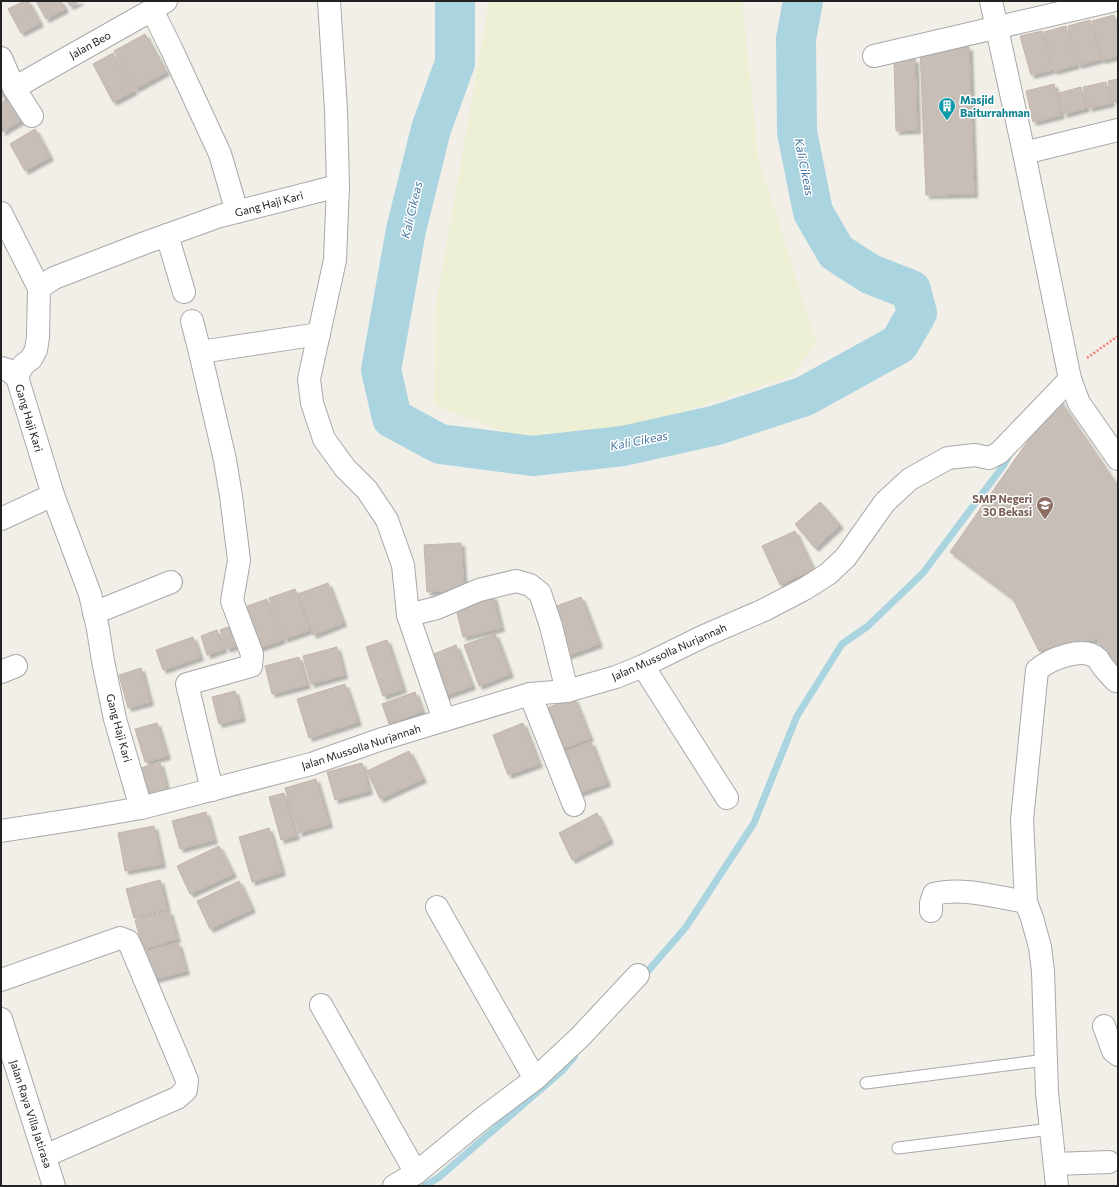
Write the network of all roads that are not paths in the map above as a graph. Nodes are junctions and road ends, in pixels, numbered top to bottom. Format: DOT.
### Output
graph roads {
  1 [pos="329,1"];
  2 [pos="991,1"];
  3 [pos="1111,1"];
  4 [pos="159,6"];
  5 [pos="997,28"];
  6 [pos="874,56"];
  7 [pos="1,58"];
  8 [pos="14,88"];
  9 [pos="32,116"];
  10 [pos="1118,130"];
  11 [pos="1024,153"];
  12 [pos="338,186"];
  13 [pos="237,212"];
  14 [pos="1,213"];
  15 [pos="167,235"];
  16 [pos="39,288"];
  17 [pos="184,292"];
  18 [pos="192,321"];
  19 [pos="319,334"];
  20 [pos="200,352"];
  21 [pos="9,373"];
  22 [pos="1070,379"];
  23 [pos="1118,458"];
  24 [pos="53,495"];
  25 [pos="1,519"];
  26 [pos="171,582"];
  27 [pos="94,613"];
  28 [pos="408,615"];
  29 [pos="643,666"];
  30 [pos="1118,681"];
  31 [pos="567,691"];
  32 [pos="530,694"];
  33 [pos="444,720"];
  34 [pos="212,790"];
  35 [pos="727,798"];
  36 [pos="574,805"];
  37 [pos="141,808"];
  38 [pos="1,830"];
  39 [pos="1026,902"];
  40 [pos="437,907"];
  41 [pos="931,911"];
  42 [pos="638,975"];
  43 [pos="1,980"];
  44 [pos="321,1005"];
  45 [pos="2,1024"];
  46 [pos="1104,1026"];
  47 [pos="1118,1055"];
  48 [pos="1046,1060"];
  49 [pos="535,1079"];
  50 [pos="866,1083"];
  51 [pos="1051,1129"];
  52 [pos="898,1148"];
  53 [pos="45,1156"];
  54 [pos="1109,1162"];
  55 [pos="1054,1164"];
  56 [pos="416,1173"];
  57 [pos="54,1186"];
  58 [pos="394,1186"];
  59 [pos="1057,1186"];
  1 -- 12 [label="street"];
  2 -- 5 [label="street"];
  3 -- 5 [label="street"];
  4 -- 8 [label="street, Jalan Beo"];
  4 -- 13 [label="street"];
  5 -- 6 [label="street"];
  5 -- 11 [label="street"];
  7 -- 8 [label="street"];
  8 -- 9 [label="street"];
  10 -- 11 [label="street"];
  11 -- 22 [label="street"];
  12 -- 13 [label="street, Gang Haji Kari"];
  12 -- 19 [label="street"];
  13 -- 15 [label="street, Gang Haji Kari"];
  14 -- 16 [label="street"];
  15 -- 16 [label="street, Gang Haji Kari"];
  15 -- 17 [label="street"];
  16 -- 21 [label="street, Gang Haji Kari"];
  18 -- 20 [label="street"];
  19 -- 20 [label="street"];
  19 -- 28 [label="street"];
  20 -- 34 [label="street"];
  21 -- 24 [label="street, Gang Haji Kari"];
  22 -- 23 [label="street"];
  22 -- 29 [label="street, Jalan Mussolla Nurjannah"];
  24 -- 25 [label="street"];
  24 -- 27 [label="street, Gang Haji Kari"];
  26 -- 27 [label="street"];
  27 -- 37 [label="street, Gang Haji Kari"];
  28 -- 31 [label="street"];
  28 -- 33 [label="street"];
  29 -- 31 [label="street, Jalan Mussolla Nurjannah"];
  29 -- 35 [label="street"];
  30 -- 39 [label="street"];
  31 -- 32 [label="street, Jalan Mussolla Nurjannah"];
  32 -- 33 [label="street, Jalan Mussolla Nurjannah"];
  32 -- 36 [label="street"];
  33 -- 34 [label="street, Jalan Mussolla Nurjannah"];
  34 -- 37 [label="street, Jalan Mussolla Nurjannah"];
  37 -- 38 [label="street, Jalan Mussolla Nurjannah"];
  39 -- 41 [label="street"];
  39 -- 48 [label="street"];
  40 -- 49 [label="street"];
  42 -- 49 [label="street"];
  43 -- 53 [label="street"];
  44 -- 56 [label="street"];
  45 -- 53 [label="street, Jalan Raya Villa Jatirasa"];
  46 -- 47 [label="street"];
  48 -- 50 [label="lane"];
  48 -- 51 [label="street"];
  49 -- 56 [label="street"];
  51 -- 52 [label="lane"];
  51 -- 55 [label="street"];
  53 -- 57 [label="street, Jalan Raya Villa Jatirasa"];
  54 -- 55 [label="street"];
  55 -- 59 [label="street"];
  56 -- 58 [label="street"];
}
